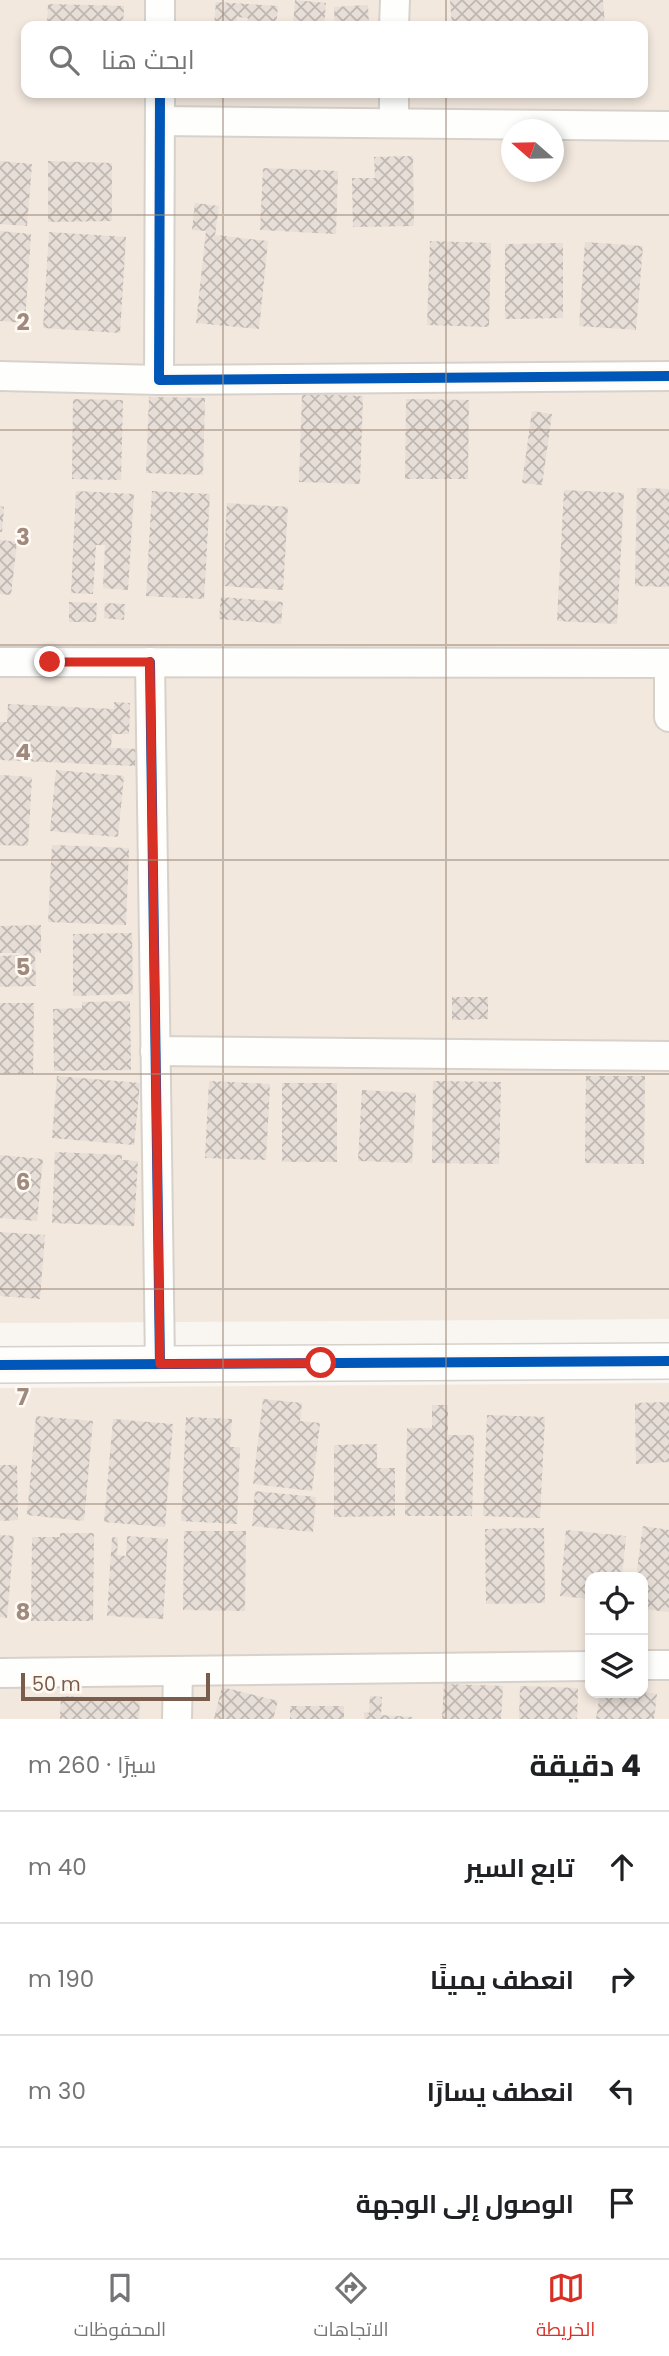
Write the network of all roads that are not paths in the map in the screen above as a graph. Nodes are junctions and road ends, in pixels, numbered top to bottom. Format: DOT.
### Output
graph roads {
  1 [pos="160,0"];
  2 [pos="395,0"];
  3 [pos="160,21"];
  4 [pos="394,21"];
  5 [pos="160,98"];
  6 [pos="394,98"];
  7 [pos="160,121"];
  8 [pos="394,123"];
  9 [pos="669,125"];
  10 [pos="0,376"];
  11 [pos="669,376"];
  12 [pos="159,380"];
  13 [pos="0,662"];
  14 [pos="150,662"];
  15 [pos="669,663"];
  16 [pos="669,717"];
  17 [pos="155,1051"];
  18 [pos="669,1056"];
  19 [pos="669,1361"];
  20 [pos="160,1364"];
  21 [pos="0,1365"];
  22 [pos="648,1665"];
  23 [pos="669,1665"];
  24 [pos="585,1666"];
  25 [pos="178,1671"];
  26 [pos="0,1673"];
  27 [pos="177,1719"];
  1 -- 3 [label="street"];
  2 -- 4 [label="street"];
  5 -- 7 [label="street"];
  6 -- 8 [label="street"];
  7 -- 8 [label="street"];
  7 -- 12 [label="street"];
  8 -- 9 [label="street"];
  10 -- 12 [label="street"];
  11 -- 12 [label="street"];
  13 -- 14 [label="street"];
  14 -- 15 [label="street"];
  14 -- 17 [label="street"];
  15 -- 16 [label="street"];
  17 -- 18 [label="street"];
  17 -- 20 [label="street"];
  19 -- 20 [label="street"];
  20 -- 21 [label="street"];
  22 -- 23 [label="street"];
  24 -- 25 [label="street"];
  25 -- 26 [label="street"];
  25 -- 27 [label="street"];
}
